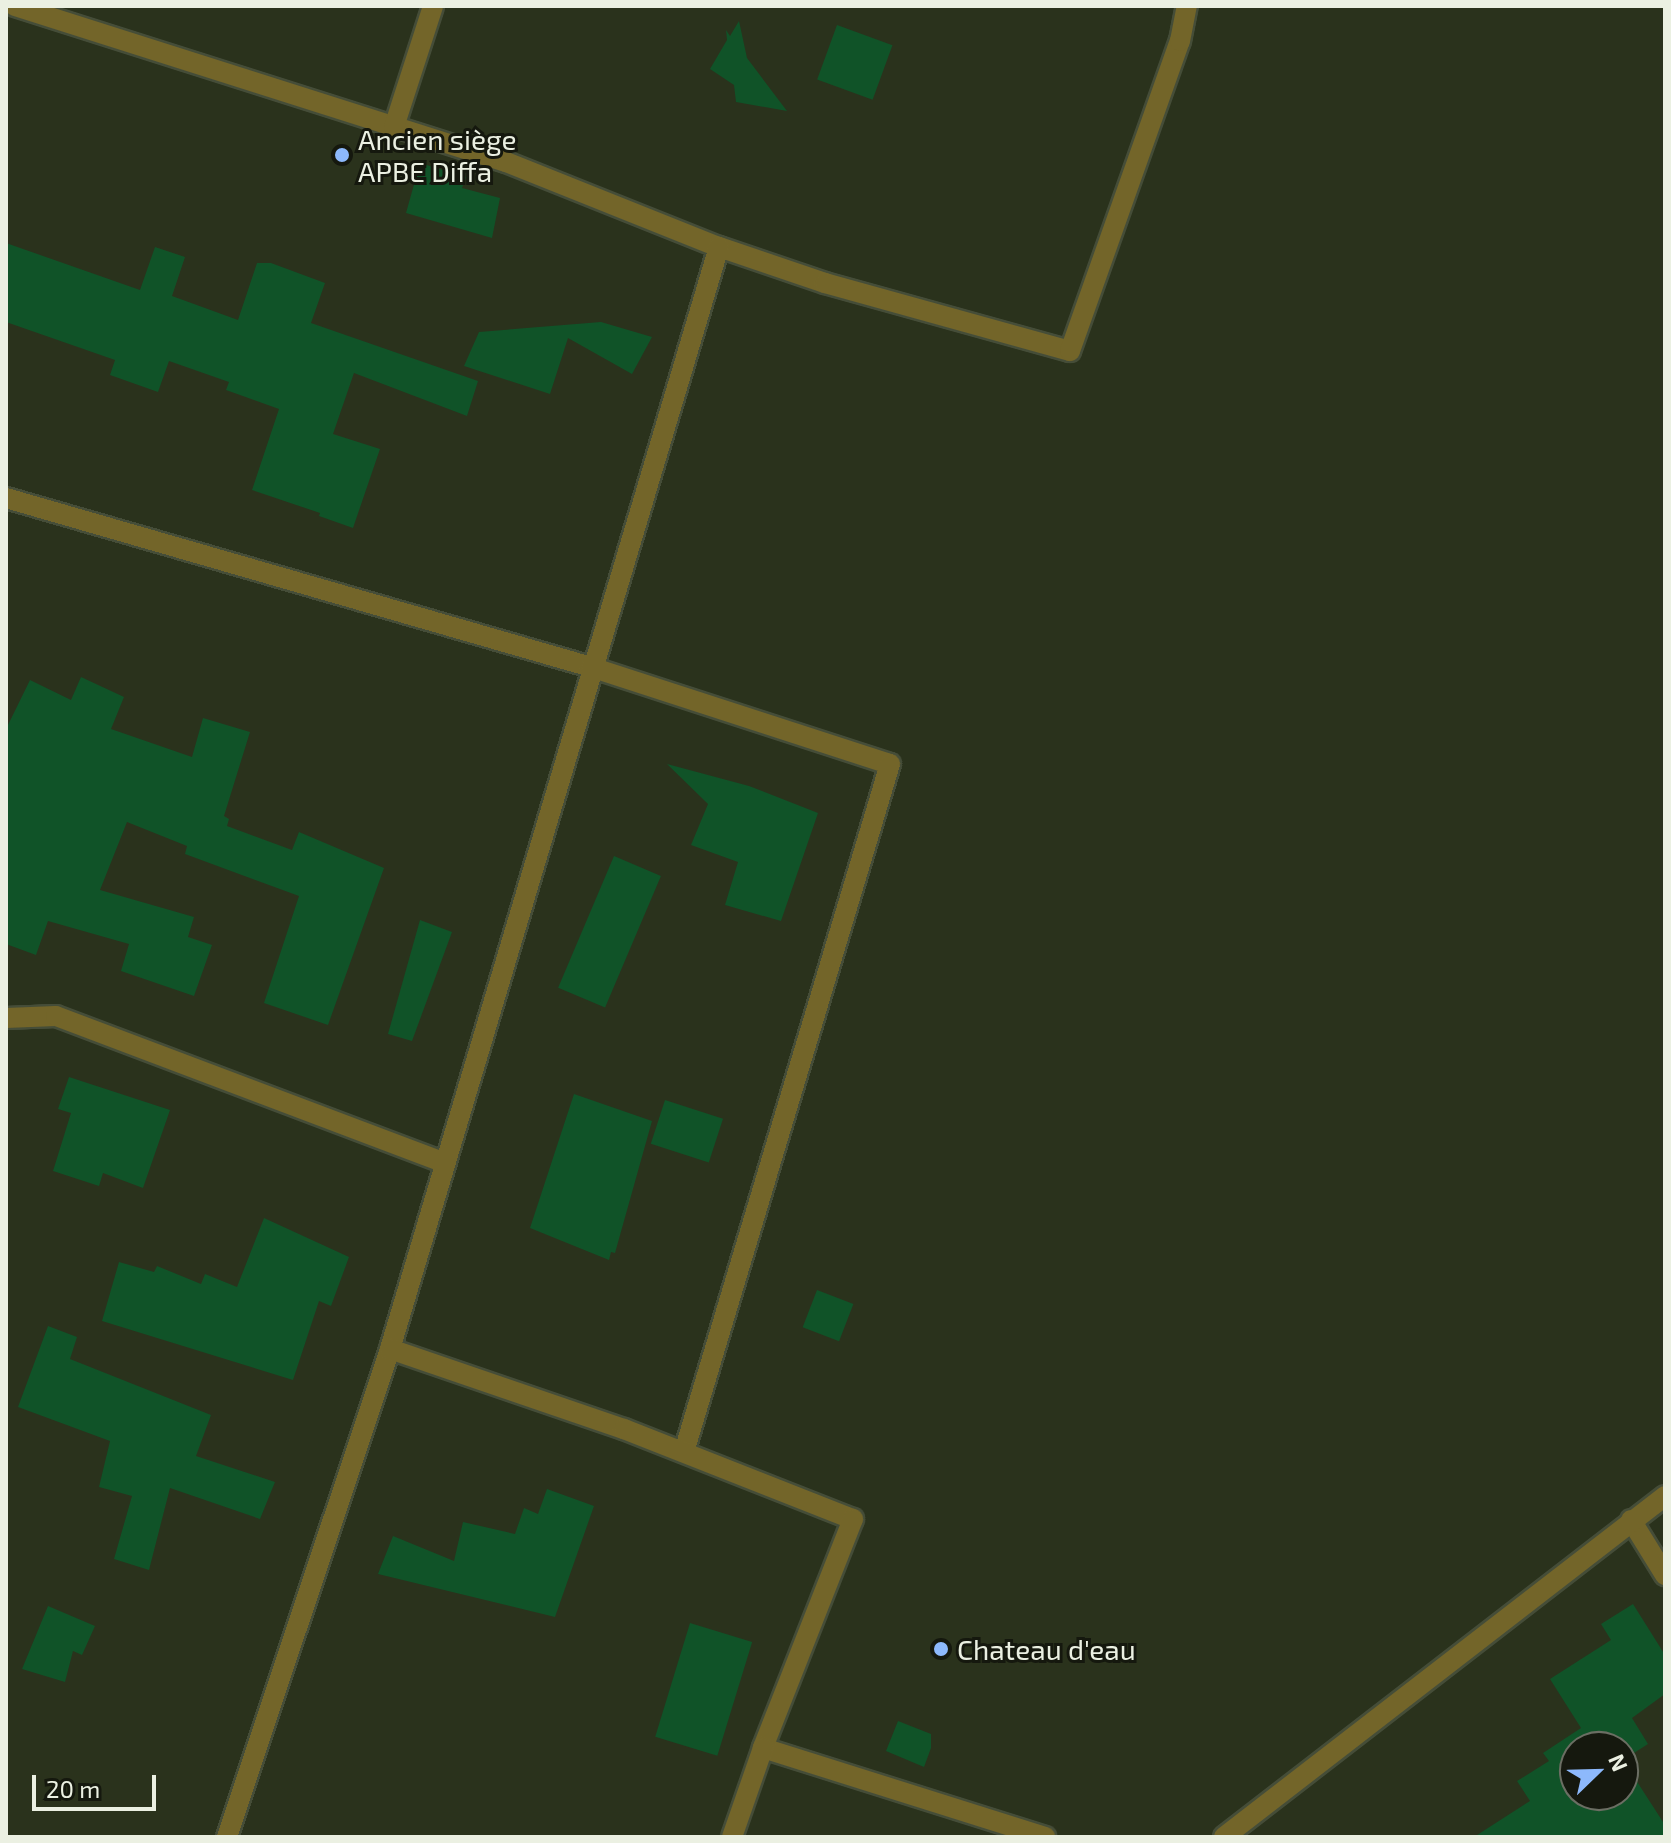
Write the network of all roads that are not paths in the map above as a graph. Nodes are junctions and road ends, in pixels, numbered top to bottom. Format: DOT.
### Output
graph roads {
  1 [pos="15,6"];
  2 [pos="433,6"];
  3 [pos="1187,6"];
  4 [pos="394,127"];
  5 [pos="719,247"];
  6 [pos="6,498"];
  7 [pos="591,667"];
  8 [pos="6,1018"];
  9 [pos="444,1163"];
  10 [pos="390,1349"];
  11 [pos="684,1452"];
  12 [pos="1665,1496"];
  13 [pos="1631,1520"];
  14 [pos="1665,1575"];
  15 [pos="763,1748"];
  16 [pos="227,1837"];
  17 [pos="732,1837"];
  18 [pos="1045,1837"];
  19 [pos="1224,1837"];
  1 -- 4 [label="street"];
  2 -- 4 [label="street"];
  3 -- 5 [label="street"];
  4 -- 5 [label="street"];
  5 -- 7 [label="street"];
  6 -- 7 [label="street"];
  7 -- 9 [label="street"];
  7 -- 11 [label="street"];
  8 -- 9 [label="street"];
  9 -- 10 [label="street"];
  10 -- 11 [label="street"];
  10 -- 16 [label="street"];
  11 -- 15 [label="street"];
  12 -- 13 [label="street"];
  13 -- 14 [label="street"];
  13 -- 19 [label="street"];
  15 -- 17 [label="street"];
  15 -- 18 [label="street"];
}
